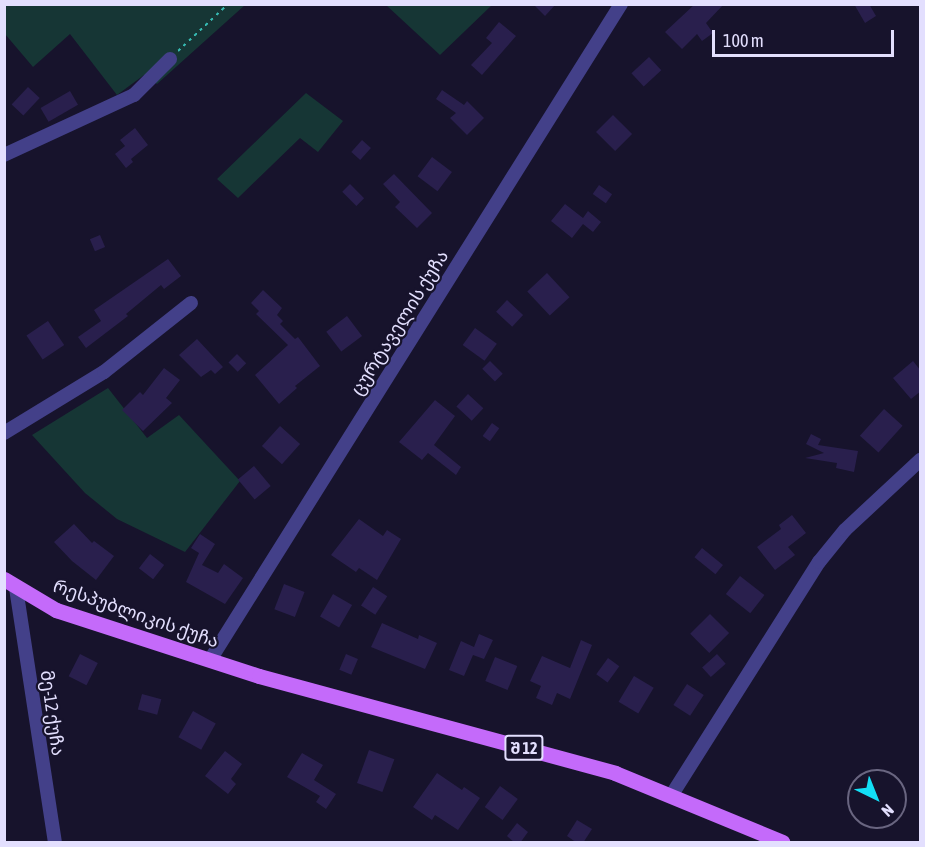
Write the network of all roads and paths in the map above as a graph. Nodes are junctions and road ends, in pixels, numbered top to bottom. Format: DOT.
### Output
graph roads {
  1 [pos="228,4"];
  2 [pos="621,4"];
  3 [pos="170,59"];
  4 [pos="4,155"];
  5 [pos="191,303"];
  6 [pos="4,433"];
  7 [pos="921,460"];
  8 [pos="10,583"];
  9 [pos="210,660"];
  10 [pos="671,796"];
  11 [pos="55,843"];
  12 [pos="782,843"];
  1 -- 3 [label="path"];
  2 -- 9 [label="street, ცურტაველის ქუჩა"];
  3 -- 4 [label="street"];
  5 -- 6 [label="street"];
  7 -- 10 [label="street"];
  8 -- 9 [label="main road, რესპუბლიკის ქუჩა / შ 12"];
  8 -- 11 [label="street, მე-12 ქუჩა"];
  9 -- 10 [label="main road, რესპუბლიკის ქუჩა / შ 12"];
  10 -- 12 [label="main road, შ 12"];
}
